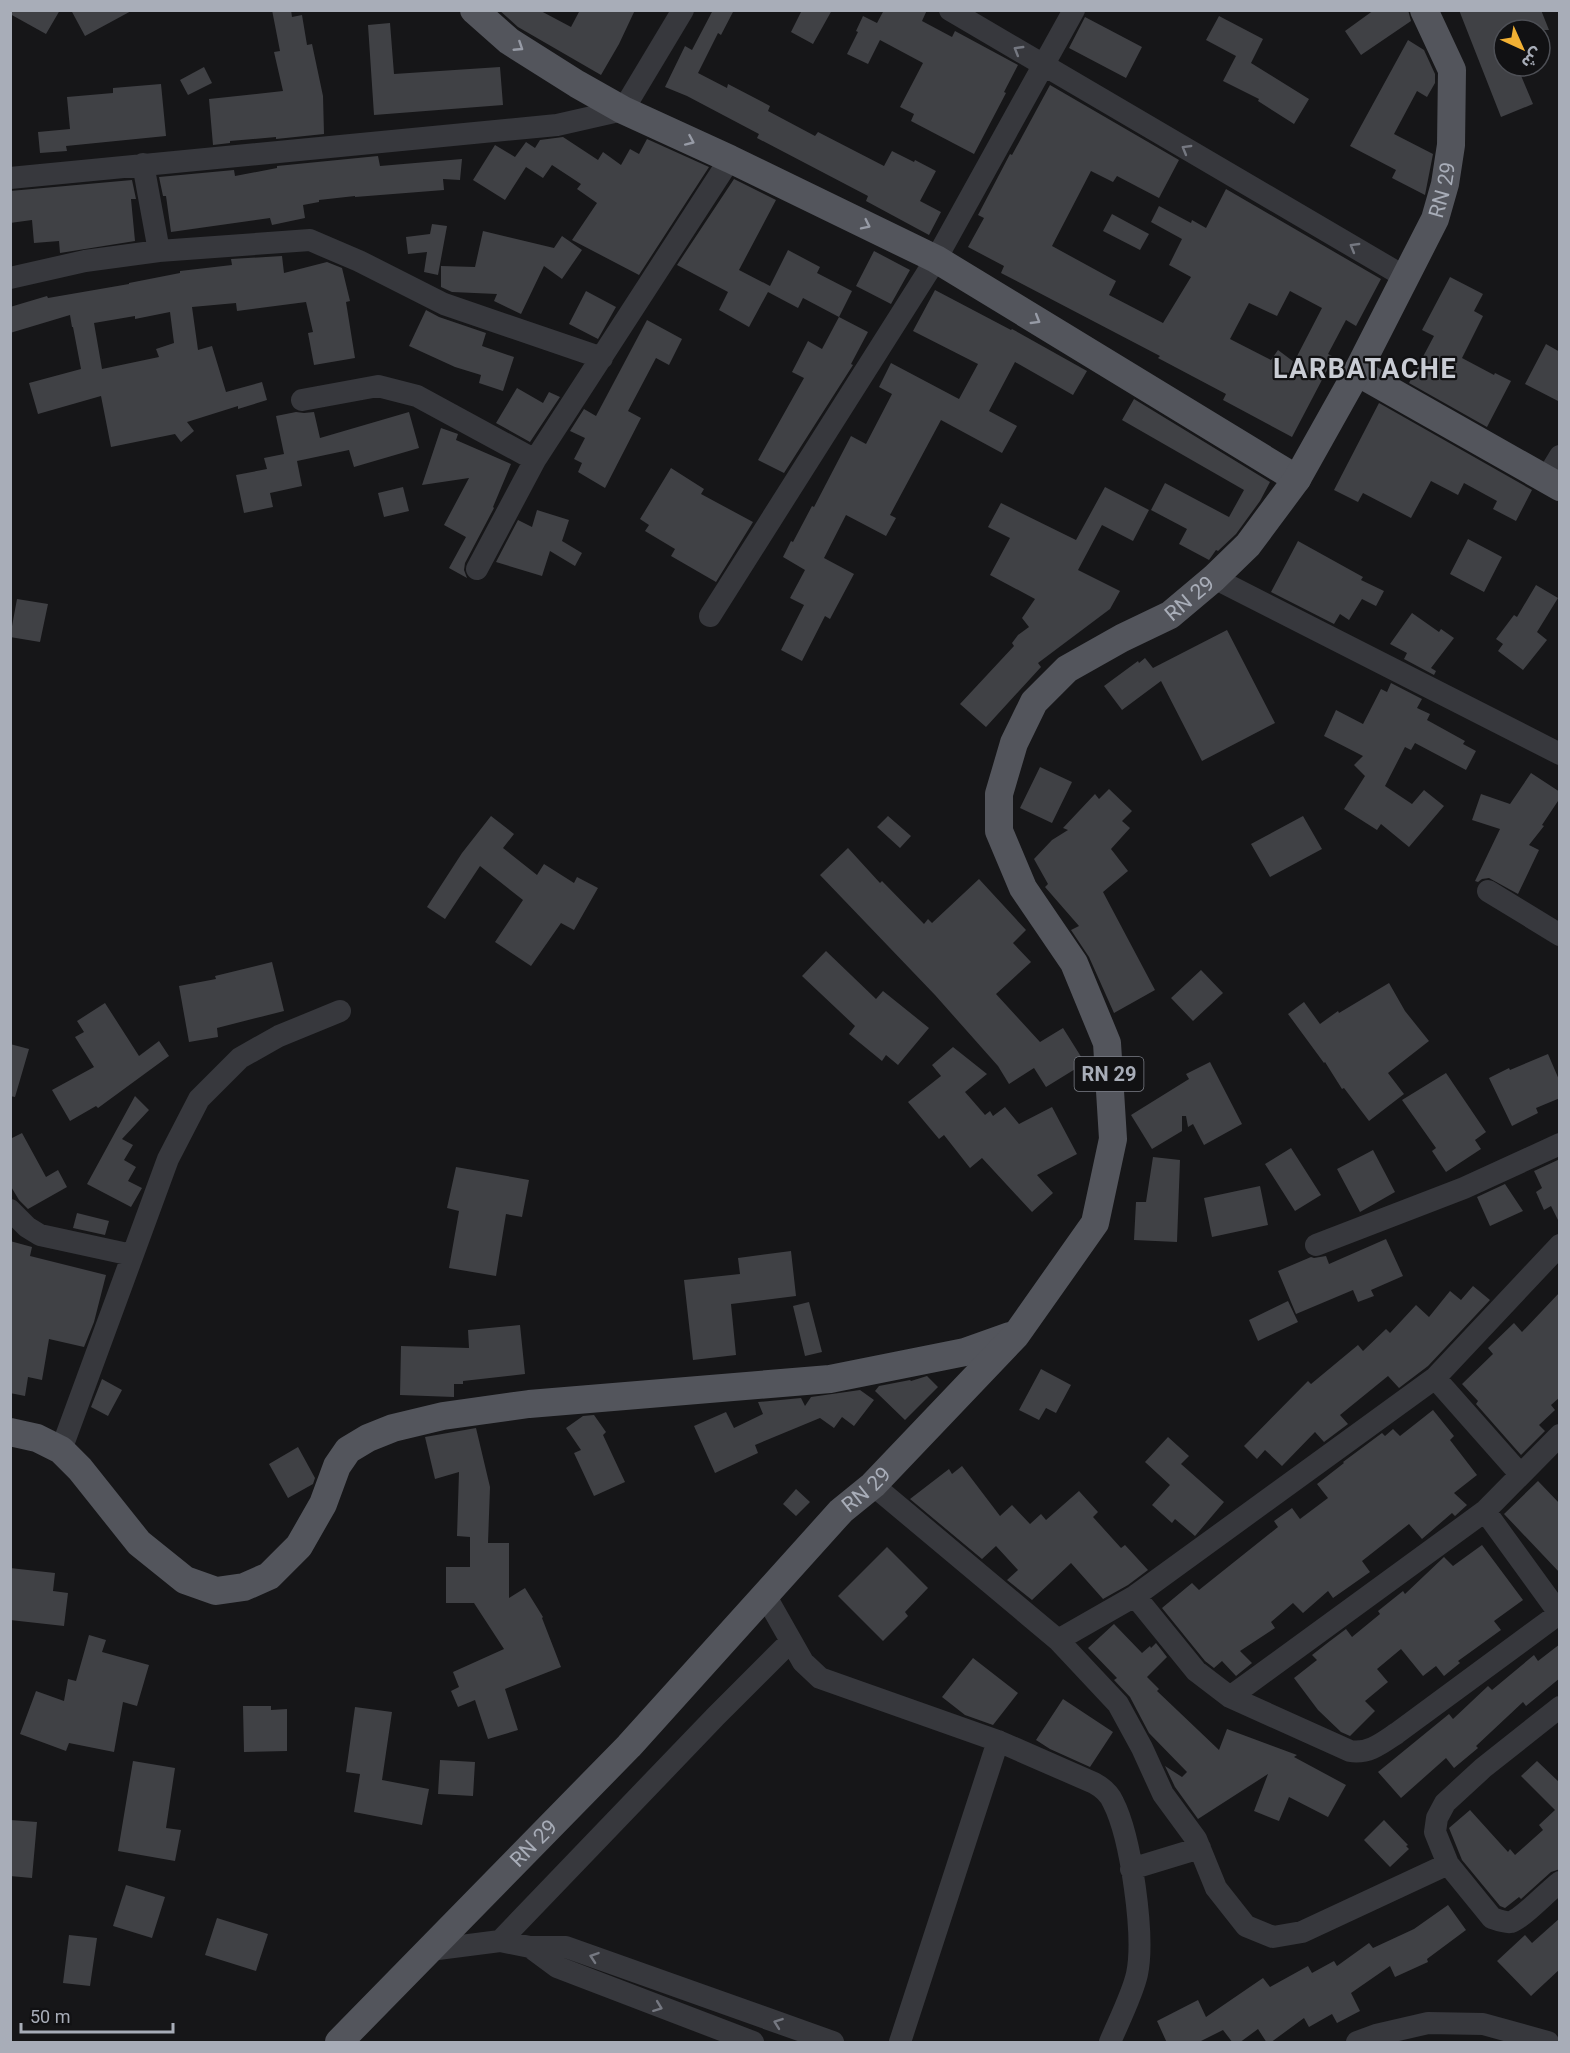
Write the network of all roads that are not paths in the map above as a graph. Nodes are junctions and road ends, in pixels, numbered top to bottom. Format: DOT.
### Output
graph roads {
  1 [pos="683,10"];
  2 [pos="950,10"];
  3 [pos="1074,10"];
  4 [pos="1424,10"];
  5 [pos="476,12"];
  6 [pos="1043,65"];
  7 [pos="624,110"];
  8 [pos="730,159"];
  9 [pos="143,164"];
  10 [pos="10,178"];
  11 [pos="159,251"];
  12 [pos="936,259"];
  13 [pos="1405,277"];
  14 [pos="10,278"];
  15 [pos="602,358"];
  16 [pos="1357,372"];
  17 [pos="302,400"];
  18 [pos="535,460"];
  19 [pos="1555,474"];
  20 [pos="1297,479"];
  21 [pos="477,569"];
  22 [pos="1214,578"];
  23 [pos="710,616"];
  24 [pos="1560,754"];
  25 [pos="1488,891"];
  26 [pos="1560,935"];
  27 [pos="340,1011"];
  28 [pos="1560,1144"];
  29 [pos="10,1210"];
  30 [pos="1316,1245"];
  31 [pos="1560,1245"];
  32 [pos="132,1255"];
  33 [pos="1016,1335"];
  34 [pos="1435,1378"];
  35 [pos="10,1432"];
  36 [pos="1560,1435"];
  37 [pos="61,1450"];
  38 [pos="1520,1474"];
  39 [pos="873,1485"];
  40 [pos="1485,1511"];
  41 [pos="765,1595"];
  42 [pos="1135,1596"];
  43 [pos="1559,1613"];
  44 [pos="1058,1640"];
  45 [pos="790,1642"];
  46 [pos="1230,1697"];
  47 [pos="1560,1707"];
  48 [pos="998,1741"];
  49 [pos="1200,1848"];
  50 [pos="1448,1864"];
  51 [pos="1131,1869"];
  52 [pos="1560,1882"];
  53 [pos="500,1941"];
  54 [pos="530,1947"];
  55 [pos="430,1950"];
  56 [pos="339,2043"];
  57 [pos="753,2043"];
  58 [pos="833,2043"];
  59 [pos="900,2043"];
  60 [pos="1110,2043"];
  61 [pos="1357,2043"];
  62 [pos="1548,2043"];
  1 -- 7 [label="street"];
  6 -- 2 [label="street, one-way"];
  3 -- 6 [label="street"];
  4 -- 13 [label="main road, RN 29 / RN 29"];
  5 -- 7 [label="main road, one-way"];
  6 -- 12 [label="street"];
  13 -- 6 [label="street, one-way"];
  7 -- 8 [label="main road, one-way"];
  7 -- 9 [label="street"];
  8 -- 12 [label="main road, one-way"];
  8 -- 15 [label="street"];
  9 -- 10 [label="street"];
  9 -- 11 [label="street"];
  11 -- 14 [label="street"];
  11 -- 15 [label="street"];
  12 -- 20 [label="main road, one-way"];
  12 -- 23 [label="street"];
  13 -- 16 [label="main road, RN 29 / RN 29"];
  15 -- 18 [label="street"];
  16 -- 19 [label="main road"];
  16 -- 20 [label="main road, RN 29 / RN 29"];
  17 -- 18 [label="street"];
  18 -- 21 [label="street"];
  20 -- 22 [label="main road, RN 29 / RN 29"];
  22 -- 24 [label="street"];
  22 -- 33 [label="main road, RN 29 / RN 29"];
  25 -- 26 [label="street"];
  27 -- 32 [label="street"];
  28 -- 30 [label="street"];
  29 -- 32 [label="street"];
  31 -- 34 [label="street"];
  32 -- 37 [label="street"];
  33 -- 37 [label="main road"];
  33 -- 39 [label="main road, RN 29 / RN 29"];
  34 -- 38 [label="street"];
  34 -- 42 [label="street"];
  35 -- 37 [label="main road"];
  36 -- 38 [label="street"];
  38 -- 40 [label="street"];
  39 -- 41 [label="main road, RN 29 / RN 29"];
  39 -- 44 [label="street"];
  40 -- 43 [label="street"];
  40 -- 46 [label="street"];
  41 -- 45 [label="street"];
  41 -- 55 [label="main road, RN 29 / RN 29"];
  42 -- 44 [label="street"];
  42 -- 46 [label="street"];
  43 -- 46 [label="street"];
  44 -- 49 [label="street"];
  45 -- 48 [label="street"];
  45 -- 53 [label="street"];
  47 -- 50 [label="street"];
  48 -- 51 [label="street"];
  48 -- 59 [label="street"];
  49 -- 50 [label="street"];
  49 -- 51 [label="street"];
  50 -- 52 [label="street"];
  51 -- 60 [label="street"];
  53 -- 54 [label="street"];
  53 -- 55 [label="street"];
  54 -- 57 [label="street, one-way"];
  58 -- 54 [label="street, one-way"];
  55 -- 56 [label="main road, RN 29 / RN 29"];
  61 -- 62 [label="street"];
}
